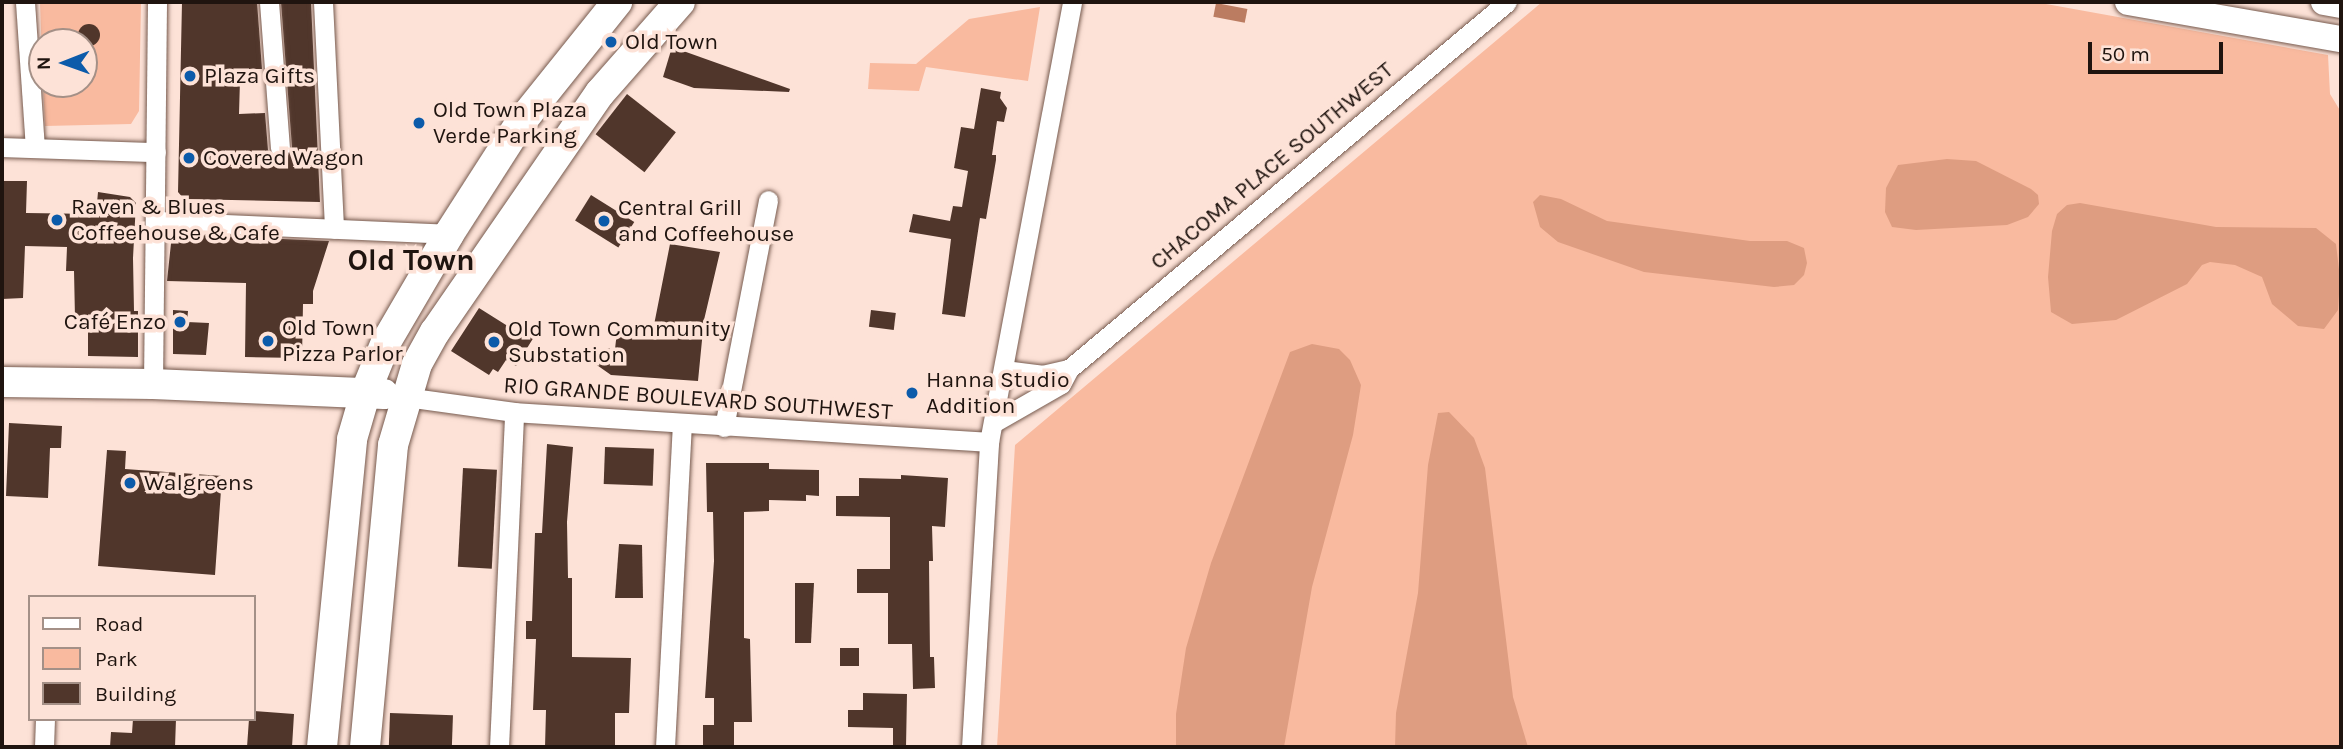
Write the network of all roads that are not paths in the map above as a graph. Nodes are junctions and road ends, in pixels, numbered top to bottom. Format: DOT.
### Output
graph roads {
  1 [pos="25,2"];
  2 [pos="157,2"];
  3 [pos="269,2"];
  4 [pos="324,2"];
  5 [pos="617,2"];
  6 [pos="680,2"];
  7 [pos="1072,2"];
  8 [pos="1507,2"];
  9 [pos="2128,2"];
  10 [pos="2324,2"];
  11 [pos="2341,5"];
  12 [pos="2177,6"];
  13 [pos="2341,39"];
  14 [pos="2,148"];
  15 [pos="35,148"];
  16 [pos="280,148"];
  17 [pos="156,152"];
  18 [pos="768,200"];
  19 [pos="155,221"];
  20 [pos="334,229"];
  21 [pos="449,234"];
  22 [pos="1069,369"];
  23 [pos="1004,370"];
  24 [pos="2,382"];
  25 [pos="153,384"];
  26 [pos="366,391"];
  27 [pos="405,397"];
  28 [pos="514,412"];
  29 [pos="682,424"];
  30 [pos="724,427"];
  31 [pos="991,432"];
  32 [pos="46,721"];
  33 [pos="44,747"];
  34 [pos="322,747"];
  35 [pos="365,747"];
  36 [pos="499,747"];
  37 [pos="665,747"];
  38 [pos="971,747"];
  1 -- 15 [label="street"];
  2 -- 17 [label="street"];
  3 -- 16 [label="street"];
  4 -- 20 [label="street"];
  5 -- 21 [label="main road"];
  6 -- 27 [label="main road"];
  7 -- 23 [label="street"];
  8 -- 22 [label="street, CHACOMA PLACE SOUTHWEST"];
  9 -- 12 [label="street"];
  10 -- 11 [label="street"];
  12 -- 13 [label="street"];
  14 -- 15 [label="street"];
  15 -- 17 [label="street"];
  17 -- 19 [label="street"];
  18 -- 30 [label="street"];
  19 -- 20 [label="street"];
  19 -- 25 [label="street"];
  20 -- 21 [label="street"];
  21 -- 26 [label="main road"];
  22 -- 23 [label="street"];
  22 -- 31 [label="street, CHACOMA PLACE SOUTHWEST"];
  23 -- 31 [label="street"];
  24 -- 25 [label="main road"];
  25 -- 26 [label="main road"];
  26 -- 27 [label="main road"];
  26 -- 34 [label="main road"];
  27 -- 28 [label="street, RIO GRANDE BOULEVARD SOUTHWEST"];
  27 -- 35 [label="main road"];
  28 -- 29 [label="street, RIO GRANDE BOULEVARD SOUTHWEST"];
  28 -- 36 [label="street"];
  29 -- 30 [label="street, RIO GRANDE BOULEVARD SOUTHWEST"];
  29 -- 37 [label="street"];
  30 -- 31 [label="street, RIO GRANDE BOULEVARD SOUTHWEST"];
  31 -- 38 [label="street"];
  32 -- 33 [label="street"];
}
